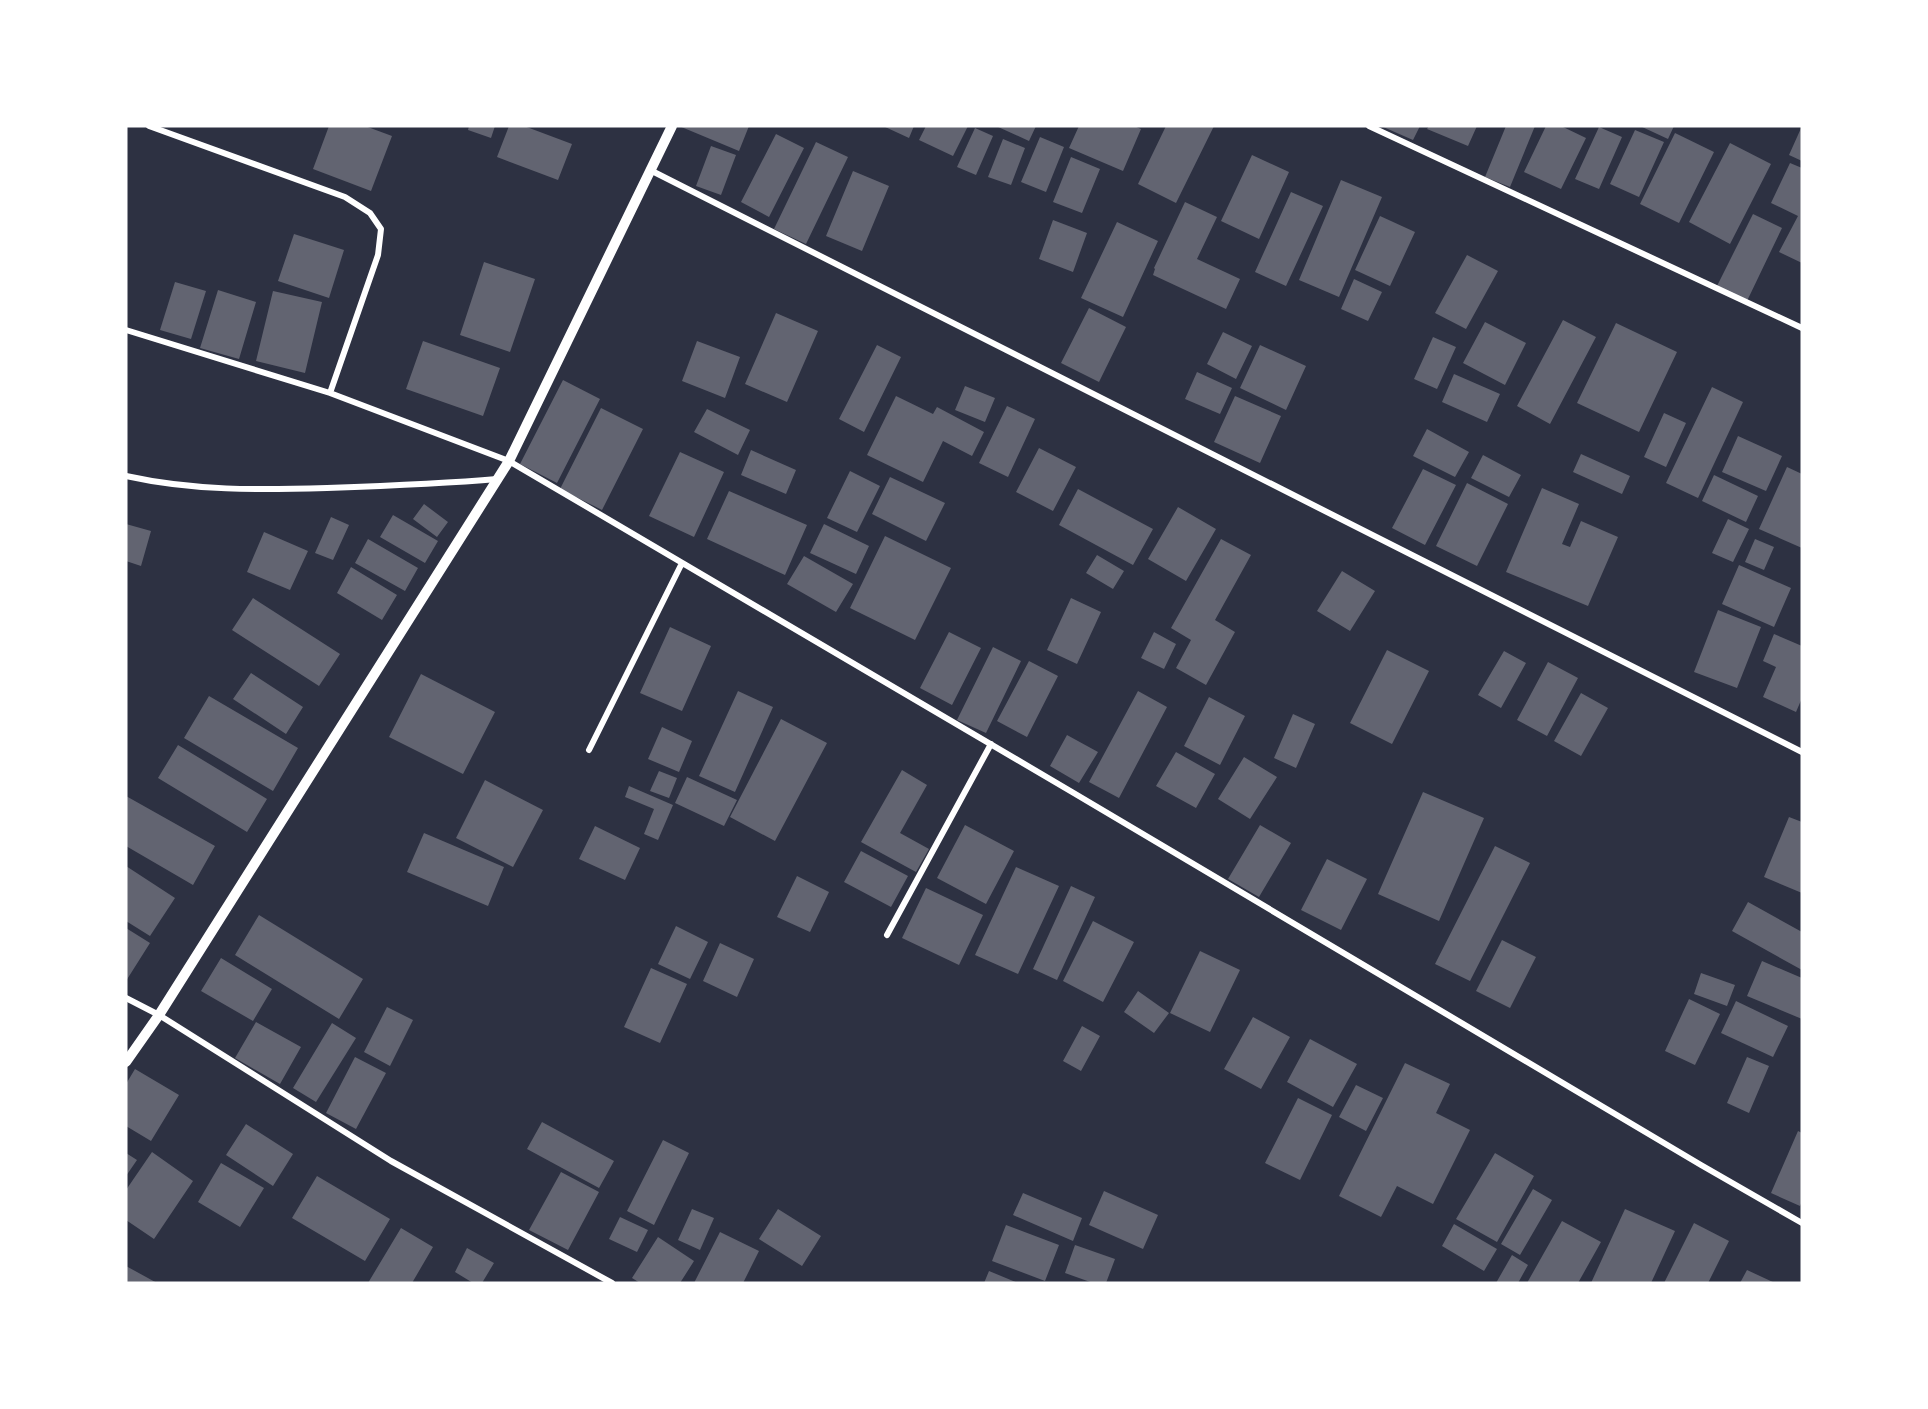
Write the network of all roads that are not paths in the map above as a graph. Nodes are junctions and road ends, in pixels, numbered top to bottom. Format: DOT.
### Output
graph roads {
  1 [pos="149,126"];
  2 [pos="672,126"];
  3 [pos="1369,126"];
  4 [pos="650,170"];
  5 [pos="1802,328"];
  6 [pos="126,330"];
  7 [pos="330,393"];
  8 [pos="509,461"];
  9 [pos="126,476"];
  10 [pos="498,479"];
  11 [pos="682,563"];
  12 [pos="991,744"];
  13 [pos="589,750"];
  14 [pos="1802,752"];
  15 [pos="887,935"];
  16 [pos="126,998"];
  17 [pos="159,1014"];
  18 [pos="126,1062"];
  19 [pos="1802,1223"];
  20 [pos="612,1283"];
  1 -- 7 [label="street"];
  2 -- 4 [label="street"];
  3 -- 5 [label="street"];
  4 -- 8 [label="street"];
  4 -- 14 [label="street"];
  6 -- 7 [label="street"];
  7 -- 8 [label="street"];
  8 -- 10 [label="street"];
  8 -- 11 [label="street"];
  9 -- 10 [label="street"];
  10 -- 17 [label="street"];
  11 -- 12 [label="street"];
  11 -- 13 [label="street"];
  12 -- 15 [label="street"];
  12 -- 19 [label="street"];
  16 -- 17 [label="street"];
  17 -- 18 [label="street"];
  17 -- 20 [label="street"];
}
